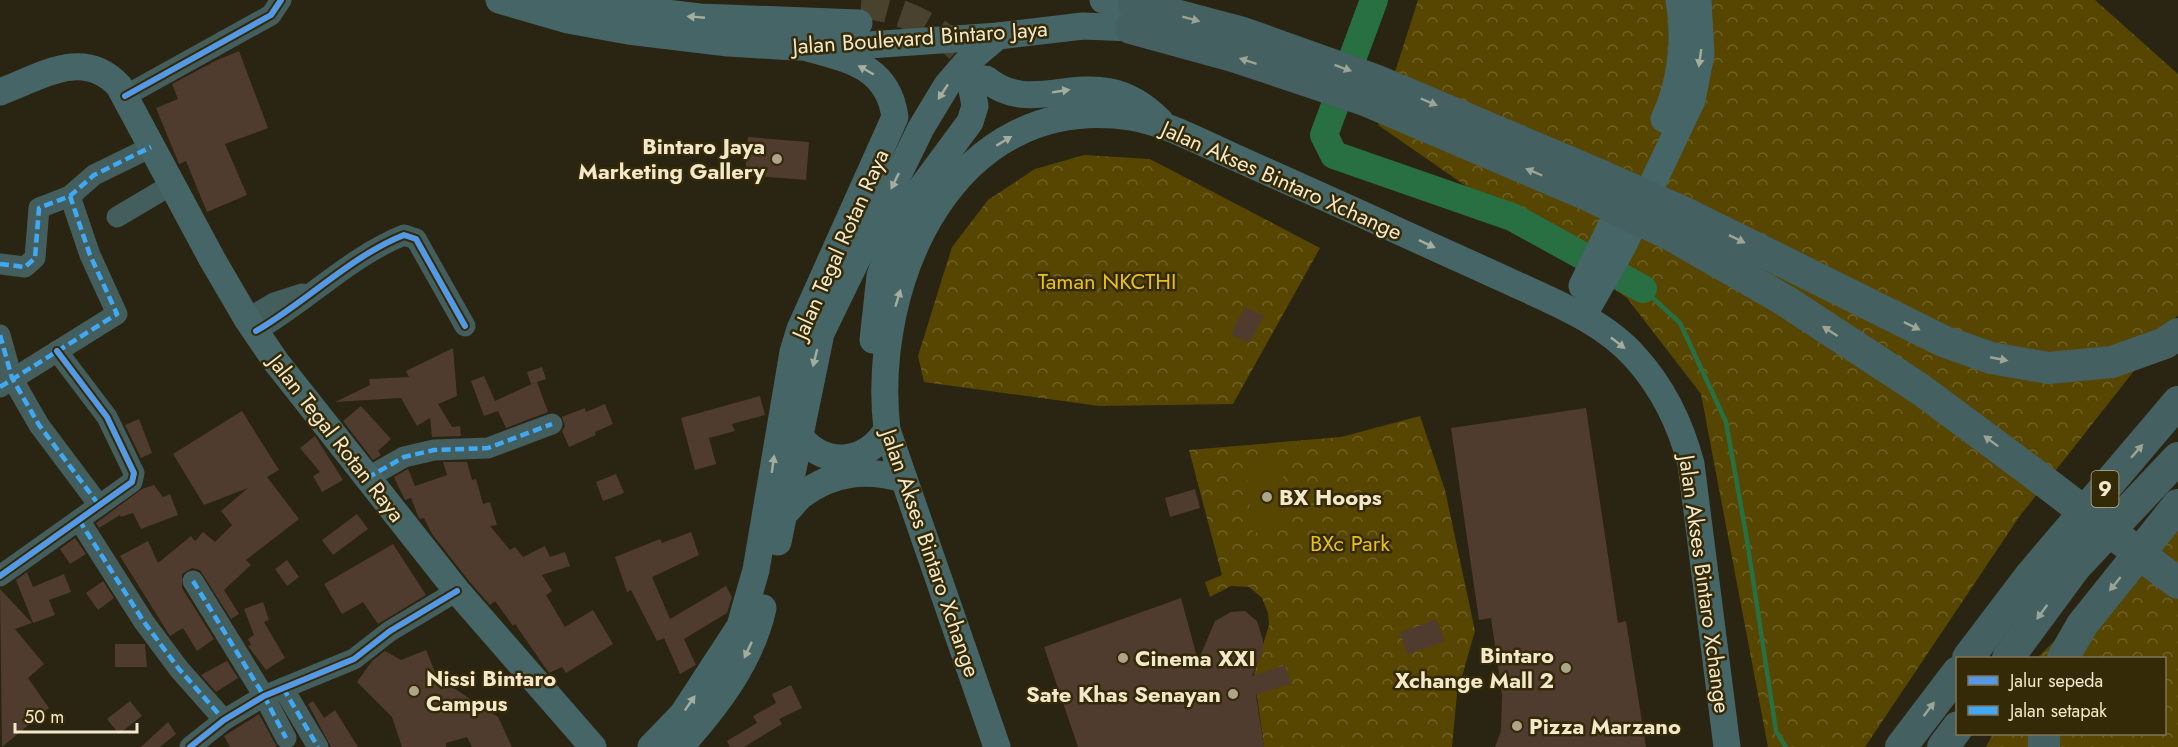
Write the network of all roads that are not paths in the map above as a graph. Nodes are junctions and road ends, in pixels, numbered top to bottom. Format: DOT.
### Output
graph roads {
  1 [pos="281,0"];
  2 [pos="499,0"];
  3 [pos="555,0"];
  4 [pos="712,0"];
  5 [pos="1103,0"];
  6 [pos="1679,0"];
  7 [pos="1698,0"];
  8 [pos="1132,11"];
  9 [pos="999,36"];
  10 [pos="808,48"];
  11 [pos="0,92"];
  12 [pos="125,96"];
  13 [pos="895,117"];
  14 [pos="1163,124"];
  15 [pos="921,128"];
  16 [pos="151,147"];
  17 [pos="171,185"];
  18 [pos="70,196"];
  19 [pos="117,217"];
  20 [pos="1678,224"];
  21 [pos="1614,242"];
  22 [pos="0,264"];
  23 [pos="1575,312"];
  24 [pos="251,325"];
  25 [pos="465,326"];
  26 [pos="2178,334"];
  27 [pos="0,335"];
  28 [pos="57,351"];
  29 [pos="6,383"];
  30 [pos="883,397"];
  31 [pos="2178,402"];
  32 [pos="552,424"];
  33 [pos="887,430"];
  34 [pos="801,438"];
  35 [pos="2178,458"];
  36 [pos="367,478"];
  37 [pos="904,478"];
  38 [pos="99,506"];
  39 [pos="2178,506"];
  40 [pos="775,511"];
  41 [pos="79,520"];
  42 [pos="0,576"];
  43 [pos="193,581"];
  44 [pos="2178,583"];
  45 [pos="457,591"];
  46 [pos="1969,657"];
  47 [pos="2009,657"];
  48 [pos="2064,657"];
  49 [pos="1956,675"];
  50 [pos="274,692"];
  51 [pos="224,720"];
  52 [pos="1956,730"];
  53 [pos="286,738"];
  54 [pos="202,743"];
  55 [pos="318,747"];
  56 [pos="593,747"];
  57 [pos="651,747"];
  58 [pos="680,747"];
  59 [pos="997,747"];
  60 [pos="1727,747"];
  61 [pos="1901,747"];
  62 [pos="1942,747"];
  1 -- 12 [label="street"];
  2 -- 10 [label="main road, Jalan Boulevard Bintaro Jaya"];
  4 -- 3 [label="main road, one-way"];
  5 -- 8 [label="main road"];
  6 -- 21 [label="main road"];
  7 -- 21 [label="main road, one-way"];
  8 -- 9 [label="main road, Jalan Boulevard Bintaro Jaya"];
  8 -- 20 [label="highway, bridge"];
  9 -- 10 [label="main road, Jalan Boulevard Bintaro Jaya"];
  9 -- 15 [label="main road, Jalan Tegal Rotan Raya, one-way"];
  13 -- 10 [label="main road, one-way"];
  11 -- 12 [label="main road, Jalan Tegal Rotan Raya"];
  12 -- 16 [label="main road, Jalan Tegal Rotan Raya"];
  13 -- 15 [label="main road"];
  40 -- 13 [label="main road, Jalan Tegal Rotan Raya, one-way"];
  14 -- 23 [label="main road, Jalan Akses Bintaro Xchange, one-way"];
  30 -- 14 [label="main road, Jalan Akses Bintaro Xchange, one-way"];
  30 -- 14 [label="main road, one-way"];
  15 -- 34 [label="main road, Jalan Tegal Rotan Raya, one-way"];
  16 -- 17 [label="main road, Jalan Tegal Rotan Raya"];
  16 -- 18 [label="street"];
  17 -- 19 [label="street"];
  17 -- 24 [label="main road, Jalan Tegal Rotan Raya"];
  18 -- 22 [label="street"];
  18 -- 28 [label="street"];
  20 -- 26 [label="highway, one-way"];
  44 -- 20 [label="highway, one-way, bridge"];
  21 -- 23 [label="main road"];
  23 -- 60 [label="main road, Jalan Akses Bintaro Xchange, one-way"];
  24 -- 25 [label="street"];
  24 -- 36 [label="main road, Jalan Tegal Rotan Raya"];
  27 -- 29 [label="street"];
  28 -- 29 [label="street"];
  28 -- 38 [label="street"];
  29 -- 38 [label="street"];
  30 -- 33 [label="main road, Jalan Akses Bintaro Xchange"];
  46 -- 31 [label="highway, 9, one-way"];
  32 -- 36 [label="street"];
  33 -- 34 [label="main road"];
  33 -- 37 [label="main road, Jalan Akses Bintaro Xchange"];
  34 -- 40 [label="main road, Jalan Tegal Rotan Raya"];
  35 -- 47 [label="highway, 9, one-way"];
  36 -- 45 [label="main road, Jalan Tegal Rotan Raya"];
  37 -- 40 [label="main road"];
  37 -- 59 [label="main road, Jalan Akses Bintaro Xchange"];
  38 -- 41 [label="street"];
  39 -- 48 [label="highway, one-way"];
  57 -- 40 [label="main road, Jalan Tegal Rotan Raya, one-way"];
  40 -- 58 [label="main road, Jalan Tegal Rotan Raya, one-way"];
  41 -- 42 [label="street"];
  41 -- 51 [label="street"];
  43 -- 50 [label="street"];
  45 -- 50 [label="street"];
  45 -- 56 [label="main road, Jalan Tegal Rotan Raya"];
  61 -- 49 [label="highway, one-way"];
  50 -- 51 [label="street"];
  50 -- 53 [label="street"];
  50 -- 55 [label="street"];
  51 -- 54 [label="street"];
  52 -- 62 [label="highway"];
}
